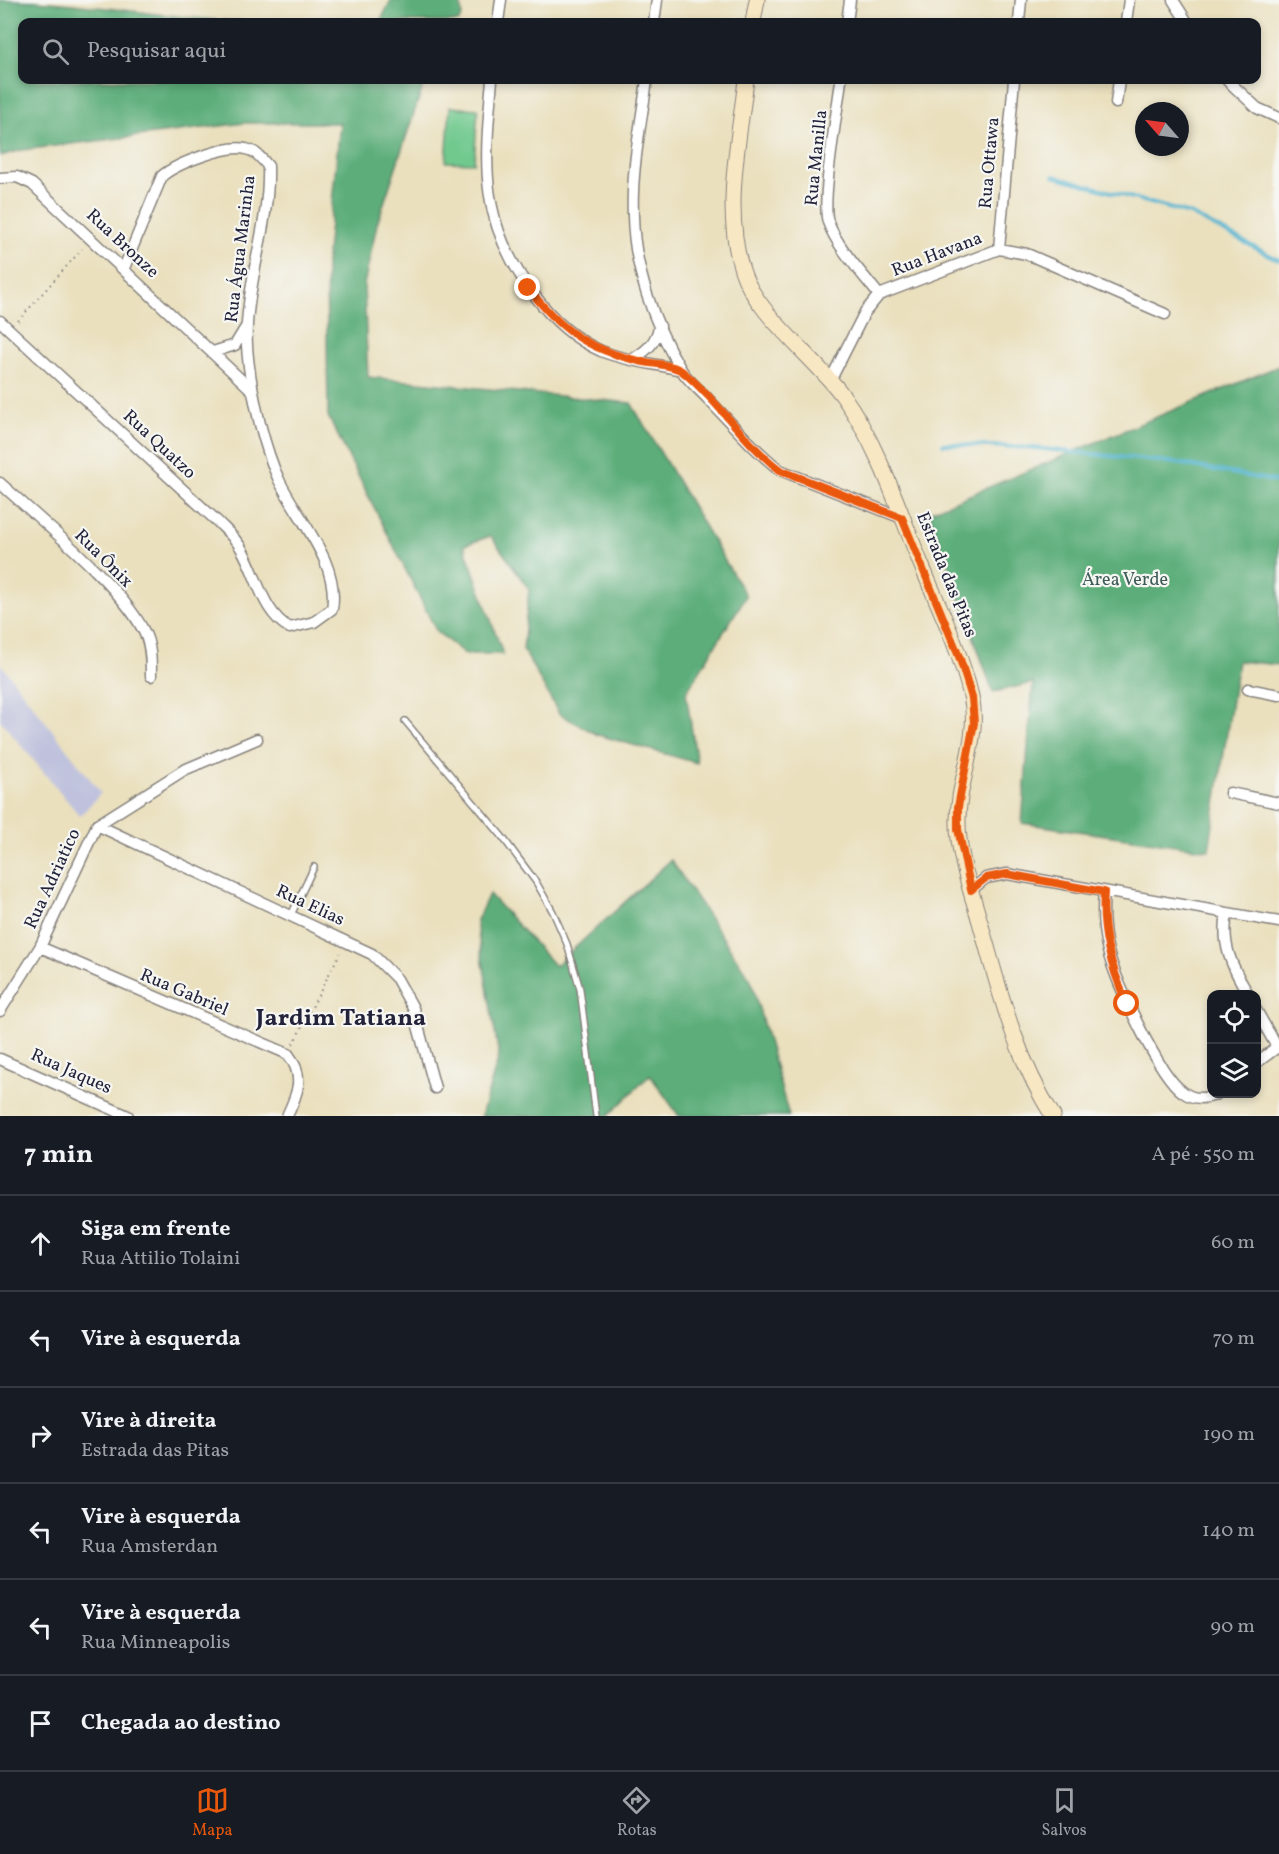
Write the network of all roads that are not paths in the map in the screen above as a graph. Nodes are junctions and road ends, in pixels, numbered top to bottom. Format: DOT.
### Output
graph roads {
  1 [pos="501,0"];
  2 [pos="657,0"];
  3 [pos="757,0"];
  4 [pos="850,0"];
  5 [pos="1021,0"];
  6 [pos="1129,0"];
  7 [pos="1173,0"];
  8 [pos="499,18"];
  9 [pos="655,18"];
  10 [pos="754,18"];
  11 [pos="848,18"];
  12 [pos="1019,18"];
  13 [pos="1127,18"];
  14 [pos="1184,18"];
  15 [pos="492,84"];
  16 [pos="647,84"];
  17 [pos="746,84"];
  18 [pos="840,84"];
  19 [pos="1014,84"];
  20 [pos="1118,84"];
  21 [pos="1231,84"];
  22 [pos="1116,103"];
  23 [pos="1279,118"];
  24 [pos="0,178"];
  25 [pos="999,249"];
  26 [pos="124,268"];
  27 [pos="879,295"];
  28 [pos="1165,314"];
  29 [pos="0,321"];
  30 [pos="247,325"];
  31 [pos="660,326"];
  32 [pos="213,352"];
  33 [pos="633,359"];
  34 [pos="681,370"];
  35 [pos="830,381"];
  36 [pos="253,391"];
  37 [pos="0,483"];
  38 [pos="902,518"];
  39 [pos="271,611"];
  40 [pos="151,676"];
  41 [pos="1248,689"];
  42 [pos="1279,695"];
  43 [pos="405,722"];
  44 [pos="257,739"];
  45 [pos="1230,793"];
  46 [pos="1279,803"];
  47 [pos="97,825"];
  48 [pos="314,867"];
  49 [pos="971,890"];
  50 [pos="1104,892"];
  51 [pos="1227,913"];
  52 [pos="291,915"];
  53 [pos="1279,922"];
  54 [pos="40,947"];
  55 [pos="1246,990"];
  56 [pos="0,1011"];
  57 [pos="1261,1017"];
  58 [pos="1278,1046"];
  59 [pos="0,1059"];
  60 [pos="1261,1060"];
  61 [pos="435,1088"];
  62 [pos="1207,1097"];
  63 [pos="128,1116"];
  64 [pos="288,1116"];
  65 [pos="596,1116"];
  66 [pos="1053,1116"];
  1 -- 8 [label="street"];
  2 -- 9 [label="street"];
  3 -- 10 [label="main road"];
  4 -- 11 [label="street"];
  5 -- 12 [label="street"];
  6 -- 13 [label="street"];
  7 -- 14 [label="street"];
  15 -- 33 [label="street"];
  16 -- 31 [label="street"];
  17 -- 35 [label="main road, Estrada das Pitas"];
  18 -- 27 [label="street, Rua Manilla"];
  19 -- 25 [label="street, Rua Ottawa"];
  20 -- 22 [label="street"];
  21 -- 23 [label="street"];
  24 -- 26 [label="street, Rua Bronze"];
  25 -- 27 [label="street, Rua Havana"];
  25 -- 28 [label="street, Rua Havana"];
  26 -- 30 [label="street, Rua Água Marinha"];
  26 -- 32 [label="street, Rua Bronze"];
  27 -- 35 [label="street, Rua Havana"];
  29 -- 39 [label="street, Rua Quatzo"];
  30 -- 32 [label="street"];
  30 -- 36 [label="street, Rua Água Marinha"];
  31 -- 33 [label="street"];
  31 -- 34 [label="street"];
  32 -- 36 [label="street, Rua Bronze"];
  33 -- 34 [label="street"];
  34 -- 38 [label="street"];
  35 -- 38 [label="main road, Estrada das Pitas"];
  36 -- 39 [label="street, Rua Água Marinha"];
  37 -- 40 [label="street, Rua Ônix"];
  38 -- 49 [label="main road, Estrada das Pitas"];
  41 -- 42 [label="street"];
  43 -- 65 [label="lane"];
  44 -- 47 [label="street, Rua Adriatico"];
  45 -- 46 [label="street"];
  47 -- 52 [label="street, Rua Elias"];
  47 -- 54 [label="street, Rua Adriatico"];
  48 -- 52 [label="lane"];
  49 -- 50 [label="street"];
  49 -- 66 [label="main road, Estrada das Pitas"];
  50 -- 51 [label="street"];
  50 -- 62 [label="street"];
  51 -- 53 [label="street"];
  51 -- 55 [label="street"];
  52 -- 61 [label="street, Rua Elias"];
  54 -- 56 [label="street, Rua Adriatico"];
  54 -- 64 [label="street, Rua Gabriel"];
  57 -- 58 [label="street"];
  58 -- 60 [label="street"];
  59 -- 63 [label="street, Rua Jaques"];
}
